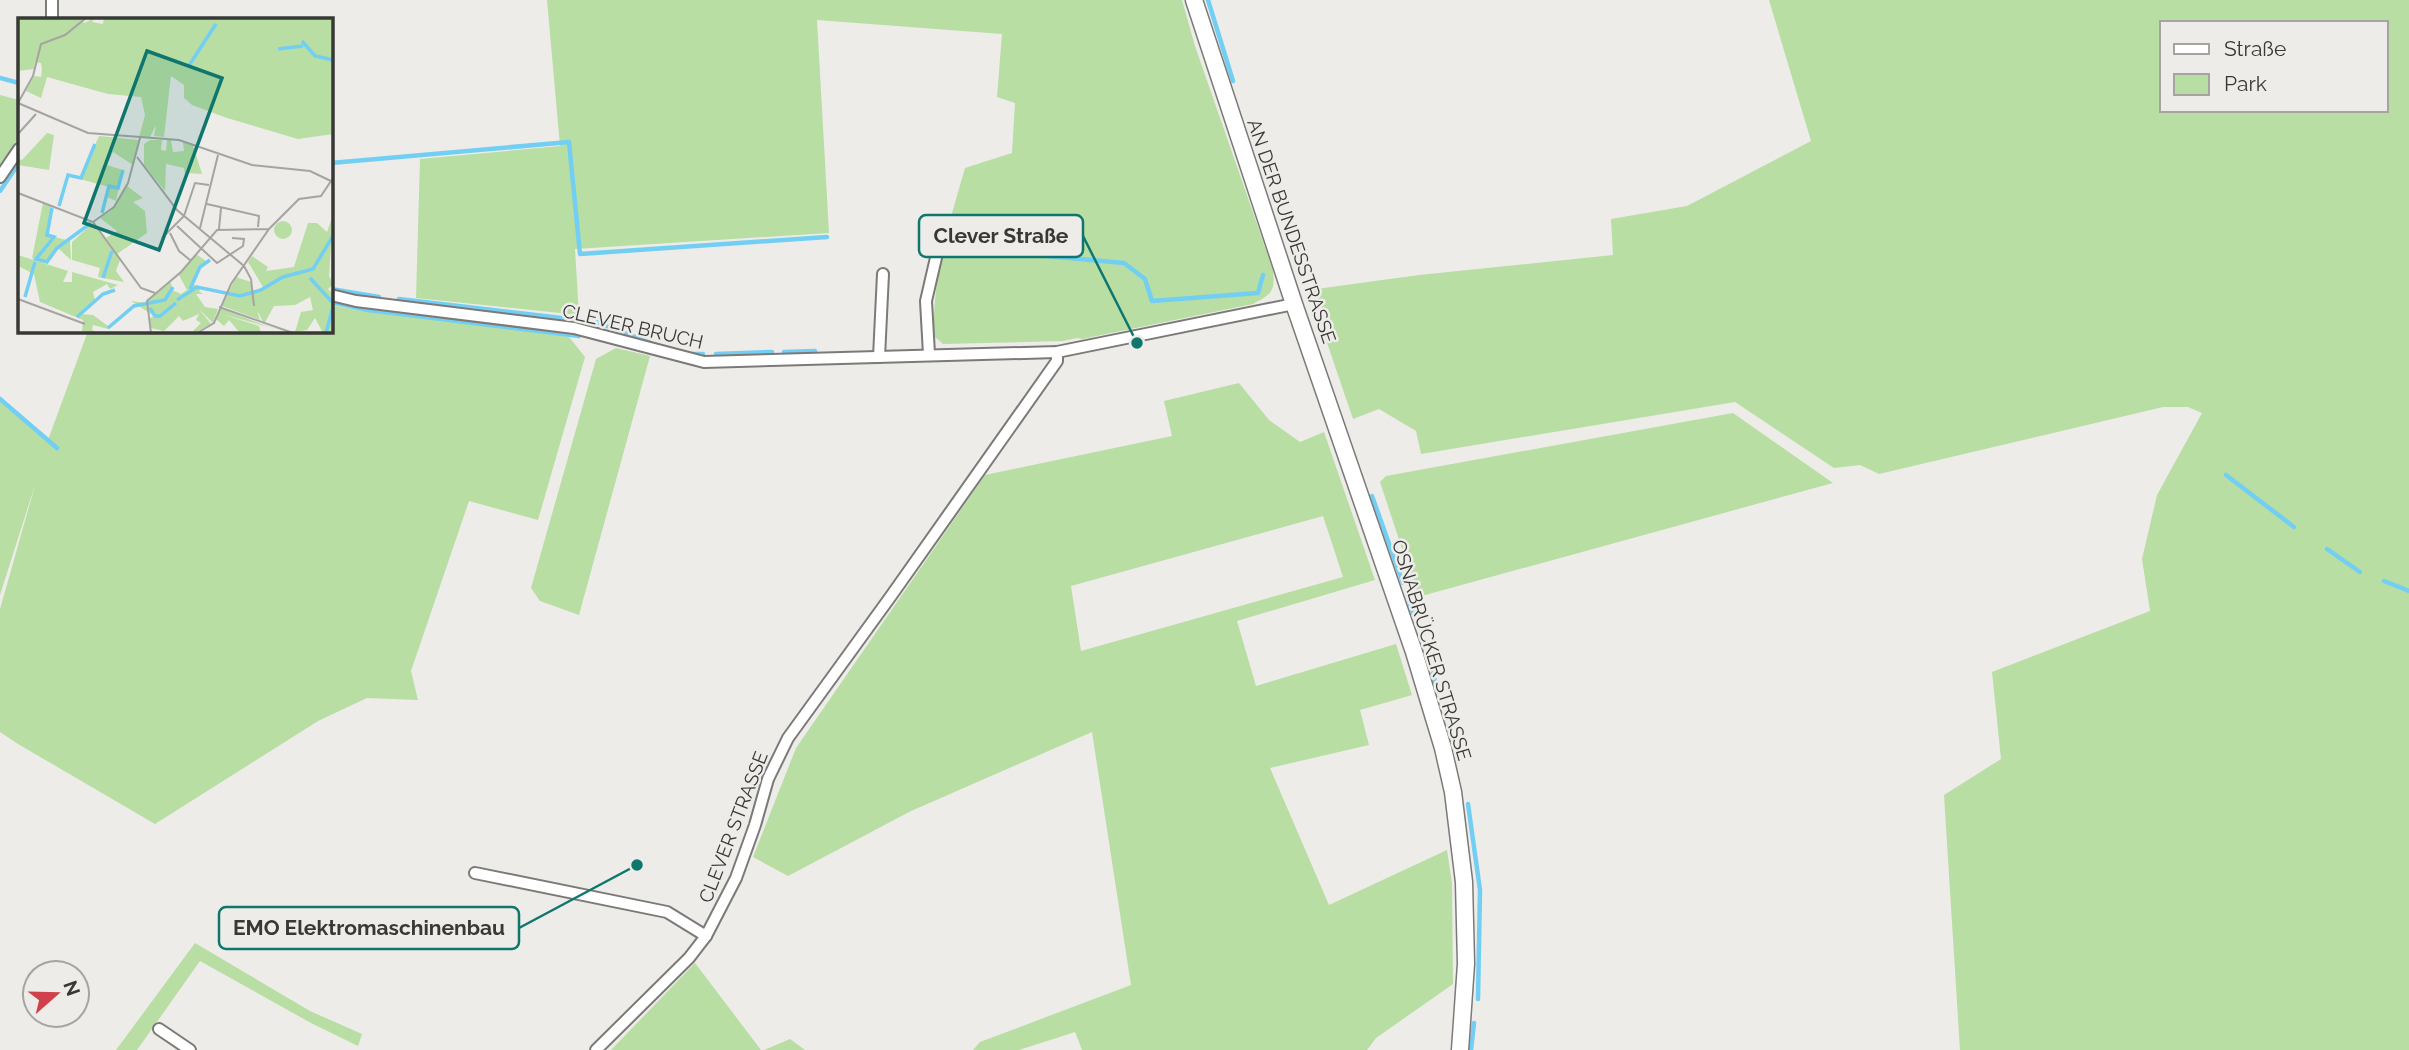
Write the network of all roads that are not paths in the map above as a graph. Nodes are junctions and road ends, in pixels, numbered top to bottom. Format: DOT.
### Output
graph roads {
  1 [pos="52,0"];
  2 [pos="1194,0"];
  3 [pos="52,18"];
  4 [pos="18,150"];
  5 [pos="0,177"];
  6 [pos="938,249"];
  7 [pos="883,274"];
  8 [pos="332,295"];
  9 [pos="1294,304"];
  10 [pos="1057,352"];
  11 [pos="929,354"];
  12 [pos="879,357"];
  13 [pos="1353,474"];
  14 [pos="475,873"];
  15 [pos="706,936"];
  16 [pos="159,1029"];
  17 [pos="190,1050"];
  18 [pos="596,1050"];
  19 [pos="1460,1050"];
  1 -- 3 [label="street"];
  2 -- 9 [label="main road, AN DER BUNDESSTRASSE"];
  4 -- 5 [label="street"];
  6 -- 11 [label="street"];
  7 -- 12 [label="street"];
  8 -- 12 [label="street, CLEVER BRUCH"];
  9 -- 10 [label="street"];
  9 -- 13 [label="main road, AN DER BUNDESSTRASSE"];
  10 -- 11 [label="street, CLEVER BRUCH"];
  10 -- 15 [label="street, CLEVER STRASSE"];
  11 -- 12 [label="street, CLEVER BRUCH"];
  13 -- 19 [label="main road, OSNABRÜCKER STRASSE"];
  14 -- 15 [label="street"];
  15 -- 18 [label="street, CLEVER STRASSE"];
  16 -- 17 [label="street"];
}
